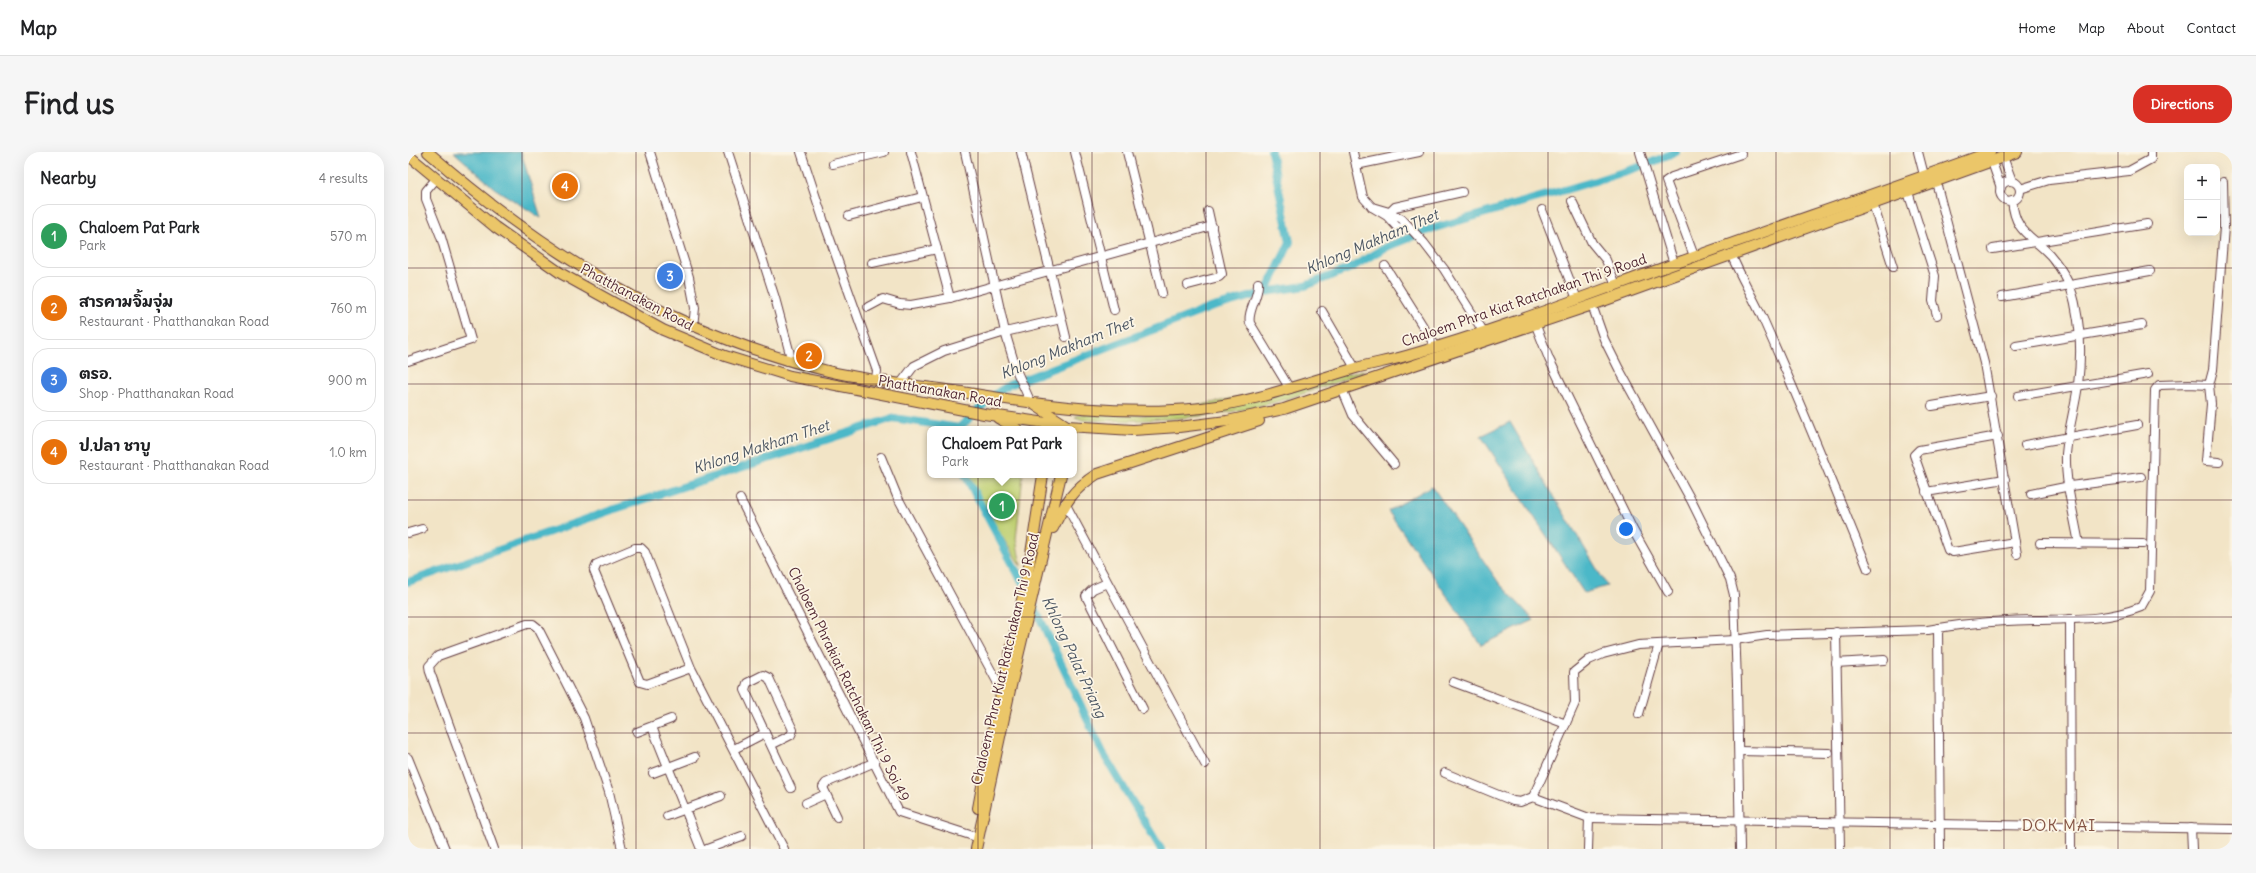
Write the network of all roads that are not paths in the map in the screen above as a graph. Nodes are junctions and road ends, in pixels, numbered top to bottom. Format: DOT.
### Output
graph roads {
  1 [pos="428,152"];
  2 [pos="650,152"];
  3 [pos="728,152"];
  4 [pos="801,152"];
  5 [pos="884,152"];
  6 [pos="911,152"];
  7 [pos="965,152"];
  8 [pos="1021,152"];
  9 [pos="1075,152"];
  10 [pos="1128,152"];
  11 [pos="1352,152"];
  12 [pos="1419,152"];
  13 [pos="1918,152"];
  14 [pos="1989,152"];
  15 [pos="2017,152"];
  16 [pos="2151,152"];
  17 [pos="1741,154"];
  18 [pos="408,155"];
  19 [pos="2002,155"];
  20 [pos="1641,156"];
  21 [pos="1965,156"];
  22 [pos="1992,162"];
  23 [pos="833,164"];
  24 [pos="1356,165"];
  25 [pos="1924,176"];
  26 [pos="436,179"];
  27 [pos="2012,181"];
  28 [pos="1936,182"];
  29 [pos="2222,182"];
  30 [pos="2001,188"];
  31 [pos="2020,189"];
  32 [pos="1462,192"];
  33 [pos="1908,192"];
  34 [pos="922,197"];
  35 [pos="2012,200"];
  36 [pos="1572,202"];
  37 [pos="1873,204"];
  38 [pos="1208,210"];
  39 [pos="1542,210"];
  40 [pos="1388,214"];
  41 [pos="850,216"];
  42 [pos="2147,224"];
  43 [pos="1212,226"];
  44 [pos="2035,242"];
  45 [pos="1149,243"];
  46 [pos="937,248"];
  47 [pos="1993,248"];
  48 [pos="1731,254"];
  49 [pos="1694,256"];
  50 [pos="1100,257"];
  51 [pos="872,263"];
  52 [pos="1674,264"];
  53 [pos="1385,266"];
  54 [pos="1893,267"];
  55 [pos="1049,271"];
  56 [pos="2150,271"];
  57 [pos="1258,283"];
  58 [pos="1616,285"];
  59 [pos="994,286"];
  60 [pos="1188,286"];
  61 [pos="2070,286"];
  62 [pos="1162,293"];
  63 [pos="1588,295"];
  64 [pos="2002,297"];
  65 [pos="950,298"];
  66 [pos="1577,299"];
  67 [pos="1592,305"];
  68 [pos="868,307"];
  69 [pos="1114,310"];
  70 [pos="1322,311"];
  71 [pos="1937,315"];
  72 [pos="1061,319"];
  73 [pos="1535,323"];
  74 [pos="2142,326"];
  75 [pos="693,327"];
  76 [pos="1005,332"];
  77 [pos="1483,332"];
  78 [pos="2079,336"];
  79 [pos="1066,337"];
  80 [pos="2016,346"];
  81 [pos="1436,347"];
  82 [pos="788,360"];
  83 [pos="408,361"];
  84 [pos="1355,368"];
  85 [pos="2148,374"];
  86 [pos="876,379"];
  87 [pos="901,383"];
  88 [pos="2209,385"];
  89 [pos="2078,386"];
  90 [pos="1342,389"];
  91 [pos="1290,390"];
  92 [pos="1991,396"];
  93 [pos="2018,396"];
  94 [pos="1031,403"];
  95 [pos="1932,406"];
  96 [pos="1284,408"];
  97 [pos="1078,409"];
  98 [pos="989,415"];
  99 [pos="1054,424"];
  100 [pos="2137,425"];
  101 [pos="1011,426"];
  102 [pos="1077,428"];
  103 [pos="1998,436"];
  104 [pos="2069,437"];
  105 [pos="2025,445"];
  106 [pos="881,457"];
  107 [pos="2219,462"];
  108 [pos="1394,464"];
  109 [pos="1042,478"];
  110 [pos="1060,478"];
  111 [pos="2141,478"];
  112 [pos="2005,480"];
  113 [pos="2070,486"];
  114 [pos="1926,492"];
  115 [pos="2031,494"];
  116 [pos="740,498"];
  117 [pos="1065,503"];
  118 [pos="422,529"];
  119 [pos="408,533"];
  120 [pos="1046,540"];
  121 [pos="2015,542"];
  122 [pos="2040,543"];
  123 [pos="2079,544"];
  124 [pos="2143,544"];
  125 [pos="2017,554"];
  126 [pos="1868,569"];
  127 [pos="1107,584"];
  128 [pos="1668,592"];
  129 [pos="1022,619"];
  130 [pos="2070,619"];
  131 [pos="1938,628"];
  132 [pos="1836,632"];
  133 [pos="1735,640"];
  134 [pos="1659,644"];
  135 [pos="1884,660"];
  136 [pos="1836,663"];
  137 [pos="691,668"];
  138 [pos="1453,682"];
  139 [pos="1001,689"];
  140 [pos="1143,709"];
  141 [pos="1639,714"];
  142 [pos="672,719"];
  143 [pos="1566,724"];
  144 [pos="652,727"];
  145 [pos="636,732"];
  146 [pos="765,733"];
  147 [pos="771,744"];
  148 [pos="734,749"];
  149 [pos="1739,751"];
  150 [pos="1829,753"];
  151 [pos="695,757"];
  152 [pos="408,758"];
  153 [pos="875,762"];
  154 [pos="1205,764"];
  155 [pos="668,767"];
  156 [pos="653,773"];
  157 [pos="1445,773"];
  158 [pos="791,788"];
  159 [pos="826,794"];
  160 [pos="721,796"];
  161 [pos="1533,797"];
  162 [pos="806,803"];
  163 [pos="685,809"];
  164 [pos="667,816"];
  165 [pos="837,817"];
  166 [pos="1589,818"];
  167 [pos="1739,820"];
  168 [pos="1839,822"];
  169 [pos="1940,823"];
  170 [pos="2071,826"];
  171 [pos="2191,828"];
  172 [pos="2232,829"];
  173 [pos="742,836"];
  174 [pos="973,836"];
  175 [pos="445,849"];
  176 [pos="494,849"];
  177 [pos="622,849"];
  178 [pos="701,849"];
  179 [pos="707,849"];
  180 [pos="784,849"];
  181 [pos="970,849"];
  182 [pos="976,849"];
  183 [pos="1588,849"];
  184 [pos="1740,849"];
  185 [pos="1840,849"];
  186 [pos="1940,849"];
  187 [pos="2071,849"];
  188 [pos="2192,849"];
  1 -- 75 [label="main road, Phatthanakan Road"];
  2 -- 75 [label="street"];
  3 -- 82 [label="street"];
  4 -- 86 [label="street"];
  5 -- 23 [label="street"];
  6 -- 34 [label="street"];
  7 -- 59 [label="street"];
  8 -- 55 [label="street"];
  9 -- 50 [label="street"];
  10 -- 45 [label="street"];
  11 -- 24 [label="street"];
  12 -- 24 [label="street"];
  13 -- 25 [label="street"];
  14 -- 21 [label="main road, Chaloem Phra Kiat Ratchakan Thi 9 Road"];
  14 -- 22 [label="main road"];
  15 -- 19 [label="main road, Chaloem Phra Kiat Ratchakan Thi 9 Road"];
  16 -- 31 [label="street"];
  17 -- 49 [label="street"];
  18 -- 26 [label="main road, Phatthanakan Road"];
  19 -- 22 [label="main road, Chaloem Phra Kiat Ratchakan Thi 9 Road"];
  19 -- 27 [label="street"];
  20 -- 52 [label="street"];
  21 -- 25 [label="main road, Chaloem Phra Kiat Ratchakan Thi 9 Road"];
  22 -- 28 [label="main road, Chaloem Phra Kiat Ratchakan Thi 9 Road"];
  22 -- 30 [label="street"];
  24 -- 40 [label="street"];
  25 -- 49 [label="main road, Chaloem Phra Kiat Ratchakan Thi 9 Road"];
  26 -- 83 [label="street"];
  26 -- 98 [label="main road, Phatthanakan Road"];
  27 -- 30 [label="street"];
  27 -- 31 [label="street"];
  28 -- 33 [label="main road, Chaloem Phra Kiat Ratchakan Thi 9 Road"];
  28 -- 92 [label="street"];
  29 -- 88 [label="street"];
  30 -- 35 [label="street"];
  31 -- 35 [label="street"];
  32 -- 40 [label="street"];
  33 -- 37 [label="main road, Chaloem Phra Kiat Ratchakan Thi 9 Road"];
  33 -- 71 [label="street"];
  34 -- 41 [label="street"];
  34 -- 46 [label="street"];
  35 -- 44 [label="street"];
  36 -- 58 [label="street"];
  37 -- 48 [label="main road, Chaloem Phra Kiat Ratchakan Thi 9 Road"];
  37 -- 54 [label="street"];
  38 -- 43 [label="street"];
  39 -- 66 [label="street"];
  40 -- 77 [label="street"];
  42 -- 44 [label="street"];
  43 -- 45 [label="street"];
  43 -- 60 [label="street"];
  44 -- 47 [label="street"];
  44 -- 61 [label="street"];
  45 -- 50 [label="street"];
  45 -- 62 [label="street"];
  46 -- 51 [label="street"];
  46 -- 65 [label="street"];
  48 -- 67 [label="main road, Chaloem Phra Kiat Ratchakan Thi 9 Road"];
  48 -- 126 [label="street"];
  49 -- 52 [label="main road, Chaloem Phra Kiat Ratchakan Thi 9 Road"];
  50 -- 55 [label="street"];
  50 -- 69 [label="street"];
  52 -- 58 [label="main road, Chaloem Phra Kiat Ratchakan Thi 9 Road"];
  53 -- 81 [label="street"];
  55 -- 59 [label="street"];
  55 -- 72 [label="street"];
  56 -- 61 [label="street"];
  57 -- 91 [label="street"];
  58 -- 63 [label="main road, Chaloem Phra Kiat Ratchakan Thi 9 Road"];
  59 -- 65 [label="street"];
  59 -- 76 [label="street"];
  61 -- 64 [label="street"];
  61 -- 78 [label="street"];
  63 -- 66 [label="main road, Chaloem Phra Kiat Ratchakan Thi 9 Road"];
  63 -- 67 [label="main road"];
  65 -- 68 [label="street"];
  66 -- 77 [label="main road, Chaloem Phra Kiat Ratchakan Thi 9 Road"];
  67 -- 73 [label="main road, Chaloem Phra Kiat Ratchakan Thi 9 Road"];
  67 -- 133 [label="street"];
  70 -- 84 [label="street"];
  72 -- 76 [label="street"];
  72 -- 79 [label="street"];
  73 -- 90 [label="main road, Chaloem Phra Kiat Ratchakan Thi 9 Road"];
  73 -- 128 [label="street"];
  74 -- 78 [label="street"];
  75 -- 82 [label="main road, Phatthanakan Road"];
  76 -- 87 [label="street"];
  76 -- 94 [label="street"];
  77 -- 81 [label="main road, Chaloem Phra Kiat Ratchakan Thi 9 Road"];
  78 -- 80 [label="street"];
  78 -- 89 [label="street"];
  81 -- 84 [label="main road, Chaloem Phra Kiat Ratchakan Thi 9 Road"];
  82 -- 86 [label="main road, Phatthanakan Road"];
  84 -- 91 [label="main road, Chaloem Phra Kiat Ratchakan Thi 9 Road"];
  85 -- 89 [label="street"];
  86 -- 87 [label="main road, Phatthanakan Road"];
  87 -- 94 [label="main road, Phatthanakan Road"];
  88 -- 107 [label="street"];
  88 -- 130 [label="street"];
  89 -- 93 [label="street"];
  89 -- 104 [label="street"];
  90 -- 96 [label="main road, Chaloem Phra Kiat Ratchakan Thi 9 Road"];
  90 -- 108 [label="street"];
  91 -- 97 [label="main road, Chaloem Phra Kiat Ratchakan Thi 9 Road"];
  92 -- 95 [label="street"];
  92 -- 103 [label="street"];
  94 -- 97 [label="main road, Chaloem Phra Kiat Ratchakan Thi 9 Road"];
  94 -- 99 [label="main road"];
  96 -- 102 [label="main road, Chaloem Phra Kiat Ratchakan Thi 9 Road"];
  96 -- 117 [label="main road"];
  97 -- 99 [label="main road"];
  98 -- 99 [label="main road, Phatthanakan Road"];
  98 -- 101 [label="main road"];
  100 -- 104 [label="street"];
  103 -- 112 [label="street"];
  103 -- 114 [label="street"];
  104 -- 105 [label="street"];
  104 -- 113 [label="street"];
  106 -- 139 [label="street"];
  109 -- 129 [label="main road, Chaloem Phra Kiat Ratchakan Thi 9 Road"];
  110 -- 120 [label="main road, Chaloem Phra Kiat Ratchakan Thi 9 Road"];
  111 -- 113 [label="street"];
  112 -- 114 [label="street"];
  112 -- 121 [label="street"];
  113 -- 115 [label="street"];
  113 -- 123 [label="street"];
  114 -- 121 [label="street"];
  116 -- 153 [label="street, Chaloem Phrakiat Ratchakan Thi 9 Soi 49"];
  117 -- 120 [label="main road"];
  117 -- 127 [label="street"];
  118 -- 119 [label="street"];
  120 -- 129 [label="main road, Chaloem Phra Kiat Ratchakan Thi 9 Road"];
  121 -- 125 [label="street"];
  122 -- 123 [label="street"];
  123 -- 124 [label="street"];
  127 -- 140 [label="street"];
  127 -- 154 [label="street"];
  129 -- 139 [label="main road, Chaloem Phra Kiat Ratchakan Thi 9 Road"];
  129 -- 182 [label="main road, Chaloem Phra Kiat Ratchakan Thi 9 Road"];
  130 -- 131 [label="street"];
  130 -- 170 [label="street"];
  131 -- 132 [label="street"];
  131 -- 169 [label="street"];
  132 -- 133 [label="street"];
  132 -- 136 [label="street"];
  133 -- 134 [label="street"];
  133 -- 149 [label="street"];
  134 -- 141 [label="street"];
  134 -- 143 [label="street"];
  135 -- 136 [label="street"];
  136 -- 168 [label="street"];
  137 -- 137 [label="street"];
  137 -- 148 [label="street"];
  138 -- 143 [label="street"];
  139 -- 174 [label="main road, Chaloem Phra Kiat Ratchakan Thi 9 Road"];
  142 -- 144 [label="street"];
  143 -- 161 [label="street"];
  144 -- 145 [label="street"];
  144 -- 155 [label="street"];
  146 -- 147 [label="street"];
  146 -- 147 [label="street"];
  146 -- 148 [label="street"];
  147 -- 158 [label="street"];
  148 -- 180 [label="street"];
  149 -- 150 [label="street"];
  149 -- 167 [label="street"];
  151 -- 155 [label="street"];
  152 -- 175 [label="street"];
  153 -- 159 [label="street"];
  153 -- 174 [label="street, Chaloem Phrakiat Ratchakan Thi 9 Soi 49"];
  155 -- 156 [label="street"];
  155 -- 163 [label="street"];
  157 -- 161 [label="street"];
  159 -- 162 [label="street"];
  159 -- 165 [label="street"];
  160 -- 163 [label="street"];
  161 -- 166 [label="street"];
  163 -- 164 [label="street"];
  163 -- 178 [label="street"];
  166 -- 167 [label="street"];
  166 -- 183 [label="street"];
  167 -- 168 [label="street"];
  167 -- 184 [label="street"];
  168 -- 169 [label="street"];
  168 -- 185 [label="street"];
  169 -- 170 [label="street"];
  169 -- 186 [label="street"];
  170 -- 171 [label="street"];
  170 -- 187 [label="street"];
  171 -- 172 [label="street"];
  171 -- 188 [label="street"];
  173 -- 179 [label="street"];
  174 -- 181 [label="main road, Chaloem Phra Kiat Ratchakan Thi 9 Road"];
  176 -- 177 [label="street"];
}
